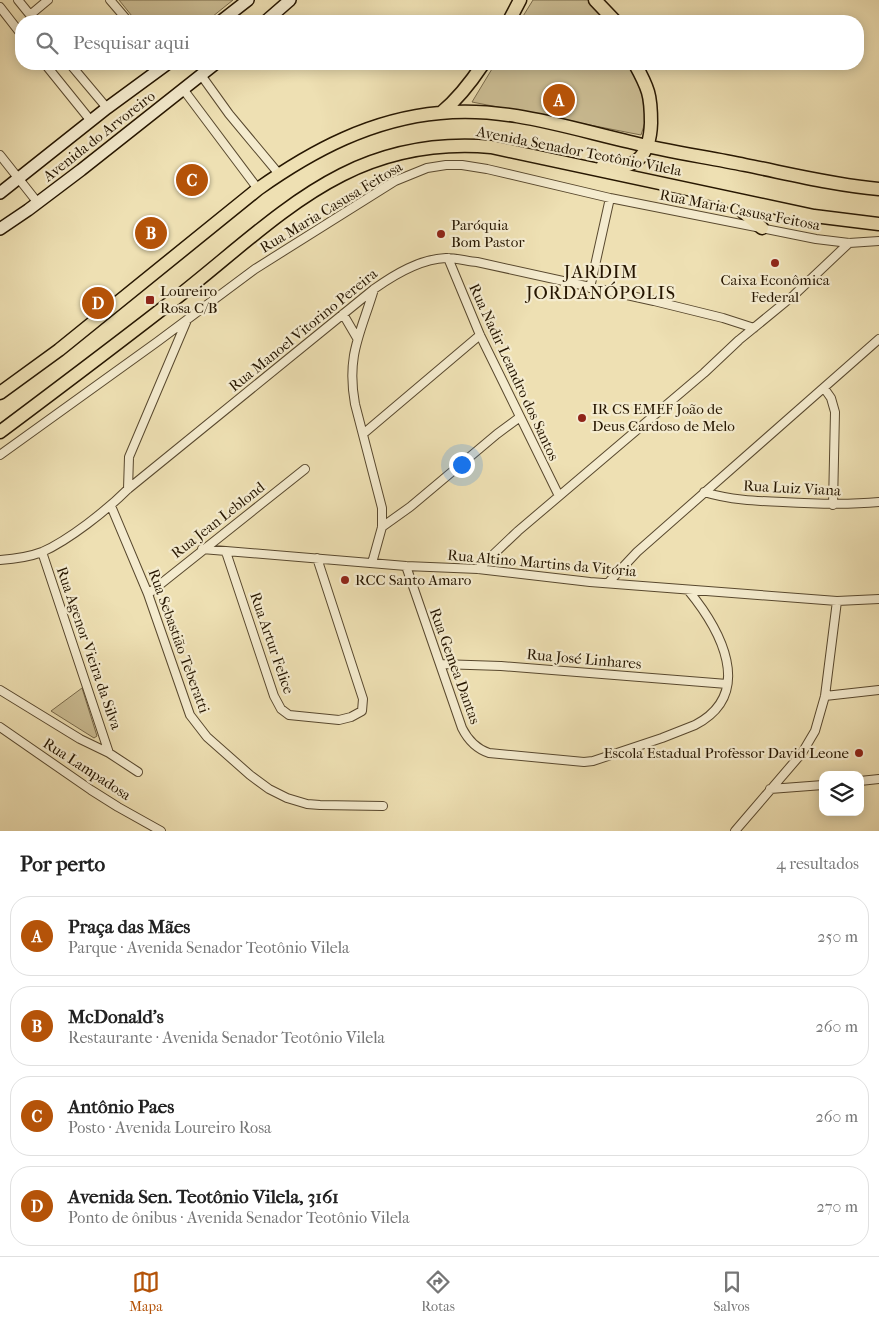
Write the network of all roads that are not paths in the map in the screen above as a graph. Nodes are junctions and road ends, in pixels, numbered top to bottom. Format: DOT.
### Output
graph roads {
  1 [pos="18,0"];
  2 [pos="48,0"];
  3 [pos="110,0"];
  4 [pos="248,0"];
  5 [pos="290,0"];
  6 [pos="520,0"];
  7 [pos="595,0"];
  8 [pos="608,0"];
  9 [pos="0,7"];
  10 [pos="30,15"];
  11 [pos="35,15"];
  12 [pos="123,15"];
  13 [pos="229,15"];
  14 [pos="273,15"];
  15 [pos="512,15"];
  16 [pos="609,15"];
  17 [pos="612,15"];
  18 [pos="15,26"];
  19 [pos="50,70"];
  20 [pos="75,70"];
  21 [pos="157,70"];
  22 [pos="207,70"];
  23 [pos="479,70"];
  24 [pos="638,70"];
  25 [pos="201,75"];
  26 [pos="183,89"];
  27 [pos="107,108"];
  28 [pos="441,113"];
  29 [pos="91,121"];
  30 [pos="648,147"];
  31 [pos="0,154"];
  32 [pos="548,159"];
  33 [pos="279,174"];
  34 [pos="18,179"];
  35 [pos="258,189"];
  36 [pos="879,189"];
  37 [pos="0,193"];
  38 [pos="610,198"];
  39 [pos="726,198"];
  40 [pos="38,203"];
  41 [pos="879,224"];
  42 [pos="762,228"];
  43 [pos="0,229"];
  44 [pos="879,241"];
  45 [pos="849,243"];
  46 [pos="448,258"];
  47 [pos="590,288"];
  48 [pos="374,289"];
  49 [pos="343,314"];
  50 [pos="188,320"];
  51 [pos="754,328"];
  52 [pos="480,335"];
  53 [pos="357,338"];
  54 [pos="879,339"];
  55 [pos="824,388"];
  56 [pos="0,393"];
  57 [pos="520,417"];
  58 [pos="0,432"];
  59 [pos="363,434"];
  60 [pos="0,455"];
  61 [pos="305,469"];
  62 [pos="128,489"];
  63 [pos="704,492"];
  64 [pos="559,496"];
  65 [pos="879,502"];
  66 [pos="833,505"];
  67 [pos="111,506"];
  68 [pos="382,527"];
  69 [pos="202,549"];
  70 [pos="42,552"];
  71 [pos="226,552"];
  72 [pos="317,558"];
  73 [pos="0,560"];
  74 [pos="372,563"];
  75 [pos="406,566"];
  76 [pos="478,570"];
  77 [pos="608,583"];
  78 [pos="688,590"];
  79 [pos="148,594"];
  80 [pos="879,598"];
  81 [pos="837,601"];
  82 [pos="440,664"];
  83 [pos="727,684"];
  84 [pos="0,690"];
  85 [pos="879,690"];
  86 [pos="825,696"];
  87 [pos="0,727"];
  88 [pos="109,753"];
  89 [pos="138,772"];
  90 [pos="879,779"];
  91 [pos="864,781"];
  92 [pos="819,785"];
  93 [pos="770,789"];
  94 [pos="383,806"];
  95 [pos="161,831"];
  96 [pos="735,831"];
  1 -- 10 [label="street"];
  2 -- 11 [label="street"];
  3 -- 12 [label="street"];
  4 -- 13 [label="street"];
  5 -- 14 [label="street"];
  6 -- 15 [label="main road"];
  7 -- 16 [label="main road"];
  8 -- 17 [label="main road"];
  9 -- 18 [label="street"];
  19 -- 29 [label="street"];
  20 -- 27 [label="street"];
  21 -- 27 [label="street, Avenida do Arvoreiro"];
  22 -- 25 [label="street, Avenida do Arvoreiro"];
  23 -- 28 [label="main road"];
  24 -- 30 [label="main road"];
  25 -- 26 [label="street, Avenida do Arvoreiro"];
  25 -- 33 [label="street"];
  26 -- 35 [label="street"];
  26 -- 40 [label="street, Avenida do Arvoreiro"];
  27 -- 29 [label="street, Avenida do Arvoreiro"];
  28 -- 30 [label="main road, Avenida Senador Teotônio Vilela"];
  28 -- 33 [label="main road, Avenida Senador Teotônio Vilela"];
  29 -- 34 [label="street, Avenida do Arvoreiro"];
  30 -- 32 [label="main road"];
  30 -- 36 [label="main road, Avenida Senador Teotônio Vilela"];
  31 -- 34 [label="street"];
  32 -- 39 [label="main road, Avenida Senador Teotônio Vilela"];
  32 -- 58 [label="main road, Avenida Senador Teotônio Vilela"];
  33 -- 35 [label="main road, Avenida Senador Teotônio Vilela"];
  34 -- 37 [label="street, Avenida do Arvoreiro"];
  34 -- 40 [label="street"];
  35 -- 56 [label="main road, Avenida Senador Teotônio Vilela"];
  38 -- 42 [label="street, Rua Maria Casusa Feitosa"];
  38 -- 47 [label="street"];
  38 -- 50 [label="street, Rua Maria Casusa Feitosa"];
  39 -- 41 [label="main road, Avenida Senador Teotônio Vilela"];
  39 -- 42 [label="main road"];
  40 -- 43 [label="street, Avenida do Arvoreiro"];
  42 -- 45 [label="street, Rua Maria Casusa Feitosa"];
  44 -- 45 [label="street, Rua Maria Casusa Feitosa"];
  45 -- 51 [label="street"];
  46 -- 47 [label="street, Rua Manoel Vitorino Pereira"];
  46 -- 48 [label="street, Rua Manoel Vitorino Pereira"];
  46 -- 52 [label="street, Rua Nadir Leandro dos Santos"];
  47 -- 51 [label="street, Rua Manoel Vitorino Pereira"];
  48 -- 49 [label="street, Rua Manoel Vitorino Pereira"];
  48 -- 53 [label="street"];
  49 -- 53 [label="street"];
  49 -- 62 [label="street, Rua Manoel Vitorino Pereira"];
  50 -- 60 [label="street, Rua Maria Casusa Feitosa"];
  50 -- 62 [label="street"];
  51 -- 64 [label="street"];
  52 -- 57 [label="street, Rua Nadir Leandro dos Santos"];
  52 -- 59 [label="street"];
  53 -- 59 [label="street"];
  54 -- 55 [label="street"];
  55 -- 63 [label="street"];
  55 -- 66 [label="street"];
  57 -- 64 [label="street, Rua Nadir Leandro dos Santos"];
  57 -- 68 [label="street"];
  59 -- 68 [label="street"];
  61 -- 69 [label="street, Rua Jean Leblond"];
  62 -- 67 [label="street, Rua Manoel Vitorino Pereira"];
  63 -- 66 [label="street, Rua Luiz Viana"];
  63 -- 77 [label="street"];
  64 -- 76 [label="street"];
  65 -- 66 [label="street, Rua Luiz Viana"];
  67 -- 70 [label="street, Rua Manoel Vitorino Pereira"];
  67 -- 79 [label="street, Rua Sebastião Teberatti"];
  68 -- 74 [label="street"];
  69 -- 71 [label="street, Rua Altino Martins da Vitória"];
  69 -- 79 [label="street, Rua Jean Leblond"];
  70 -- 73 [label="street, Rua Manoel Vitorino Pereira"];
  70 -- 88 [label="street, Rua Agenor Vieira da Silva"];
  71 -- 72 [label="street, Rua Altino Martins da Vitória"];
  71 -- 72 [label="street, Rua Artur Felice"];
  72 -- 74 [label="street, Rua Altino Martins da Vitória"];
  74 -- 75 [label="street, Rua Altino Martins da Vitória"];
  75 -- 76 [label="street, Rua Altino Martins da Vitória"];
  75 -- 82 [label="street, Rua Gemea Dantas"];
  76 -- 77 [label="street, Rua Altino Martins da Vitória"];
  77 -- 78 [label="street, Rua Altino Martins da Vitória"];
  78 -- 81 [label="street, Rua Altino Martins da Vitória"];
  78 -- 83 [label="street, Rua Gemea Dantas"];
  79 -- 94 [label="street, Rua Sebastião Teberatti"];
  80 -- 81 [label="street, Rua Altino Martins da Vitória"];
  81 -- 86 [label="street"];
  82 -- 83 [label="street, Rua José Linhares"];
  82 -- 83 [label="street, Rua Gemea Dantas"];
  84 -- 88 [label="street"];
  85 -- 86 [label="street"];
  86 -- 93 [label="street"];
  87 -- 95 [label="street, Rua Lampadosa"];
  88 -- 89 [label="street"];
  90 -- 91 [label="street"];
  92 -- 93 [label="street"];
  93 -- 96 [label="street"];
}
